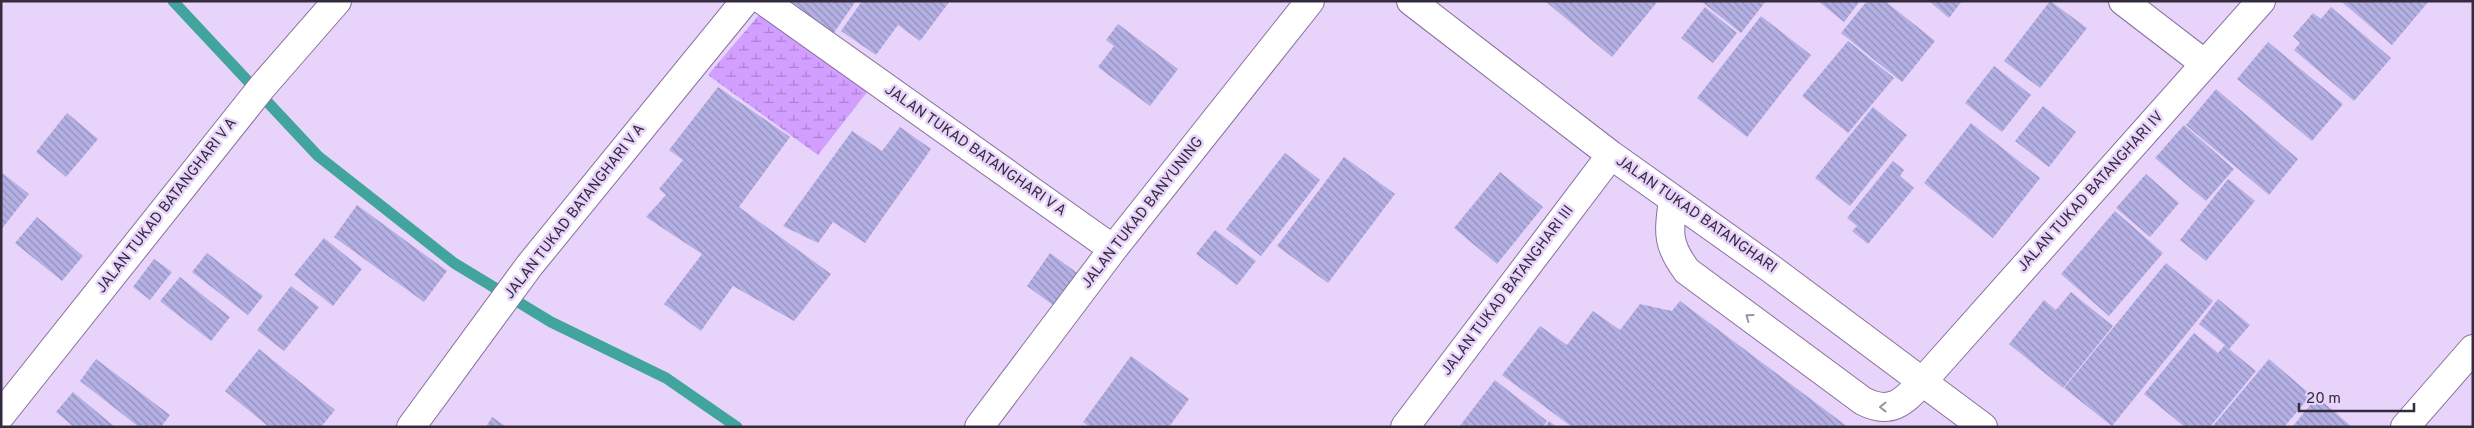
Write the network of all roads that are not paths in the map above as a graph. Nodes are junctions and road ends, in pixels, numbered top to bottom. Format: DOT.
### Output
graph roads {
  1 [pos="338,1"];
  2 [pos="745,1"];
  3 [pos="764,1"];
  4 [pos="1310,1"];
  5 [pos="1410,1"];
  6 [pos="2123,1"];
  7 [pos="2261,1"];
  8 [pos="2205,64"];
  9 [pos="1610,155"];
  10 [pos="1673,199"];
  11 [pos="1113,249"];
  12 [pos="2473,348"];
  13 [pos="1922,382"];
  14 [pos="1,415"];
  15 [pos="411,427"];
  16 [pos="979,427"];
  17 [pos="1405,427"];
  18 [pos="1983,427"];
  19 [pos="2405,427"];
  1 -- 14 [label="street, JALAN TUKAD BATANGHARI V A"];
  2 -- 15 [label="street, JALAN TUKAD BATANGHARI V A"];
  3 -- 11 [label="street, JALAN TUKAD BATANGHARI V A"];
  4 -- 11 [label="street, JALAN TUKAD BANYUNING"];
  5 -- 9 [label="street, JALAN TUKAD BATANGHARI"];
  6 -- 8 [label="street"];
  7 -- 8 [label="street, JALAN TUKAD BATANGHARI IV"];
  8 -- 13 [label="street, JALAN TUKAD BATANGHARI IV"];
  9 -- 10 [label="street, JALAN TUKAD BATANGHARI"];
  9 -- 17 [label="street, JALAN TUKAD BATANGHARI III"];
  10 -- 13 [label="street, JALAN TUKAD BATANGHARI"];
  13 -- 10 [label="street, JALAN TUKAD BATANGHARI IV, one-way"];
  11 -- 16 [label="street, JALAN TUKAD BANYUNING"];
  12 -- 19 [label="street"];
  13 -- 18 [label="street, JALAN TUKAD BATANGHARI"];
}
